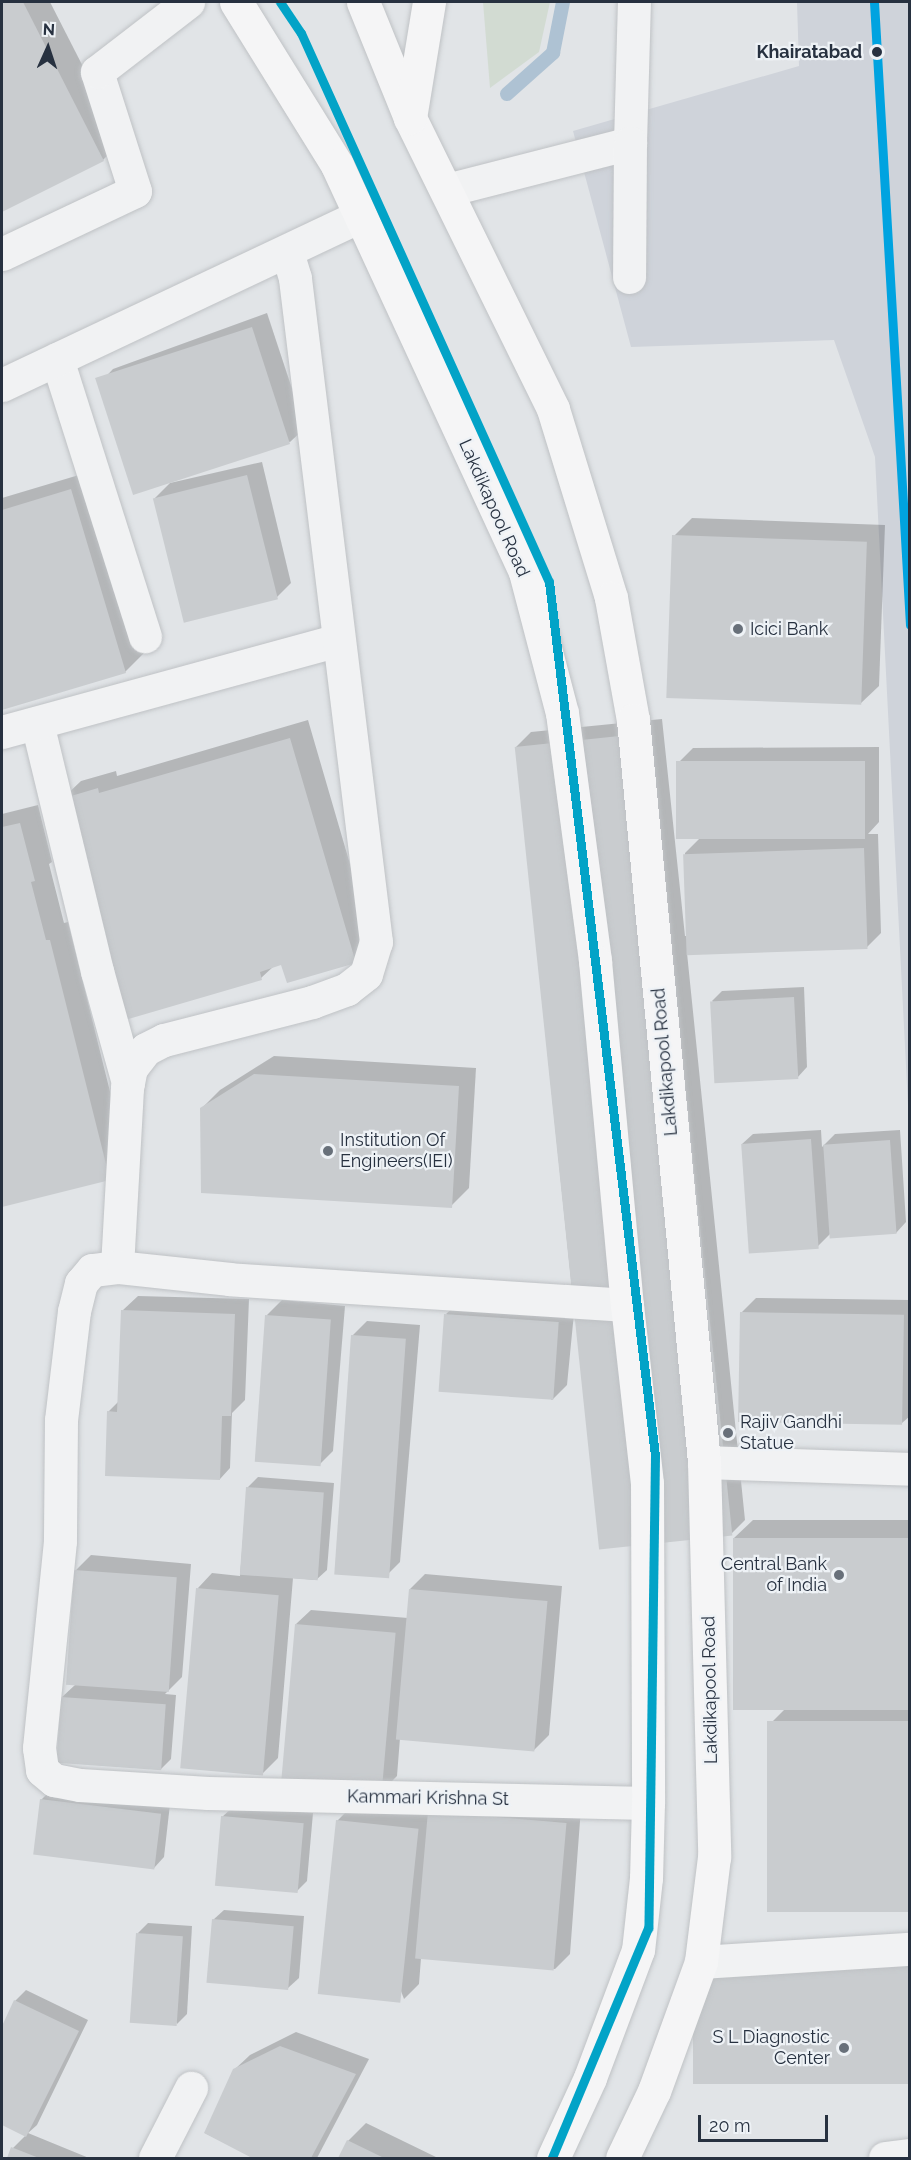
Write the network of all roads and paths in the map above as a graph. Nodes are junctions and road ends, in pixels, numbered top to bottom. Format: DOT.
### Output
graph roads {
  1 [pos="188,2"];
  2 [pos="236,2"];
  3 [pos="363,2"];
  4 [pos="429,2"];
  5 [pos="634,2"];
  6 [pos="410,118"];
  7 [pos="630,143"];
  8 [pos="447,190"];
  9 [pos="360,216"];
  10 [pos="287,251"];
  11 [pos="2,254"];
  12 [pos="629,277"];
  13 [pos="57,359"];
  14 [pos="2,386"];
  15 [pos="145,636"];
  16 [pos="338,640"];
  17 [pos="37,723"];
  18 [pos="2,732"];
  19 [pos="128,1083"];
  20 [pos="117,1267"];
  21 [pos="627,1305"];
  22 [pos="704,1462"];
  23 [pos="909,1469"];
  24 [pos="648,1803"];
  25 [pos="909,1949"];
  26 [pos="701,1962"];
  27 [pos="191,2088"];
  28 [pos="909,2155"];
  29 [pos="154,2158"];
  30 [pos="553,2158"];
  31 [pos="622,2158"];
  32 [pos="885,2158"];
  1 -- 11 [label="street"];
  2 -- 9 [label="highway, Lakdikapool Road"];
  3 -- 6 [label="highway, Lakdikapool Road"];
  4 -- 6 [label="highway"];
  5 -- 7 [label="street"];
  6 -- 8 [label="highway, Lakdikapool Road"];
  7 -- 8 [label="street"];
  7 -- 12 [label="street"];
  8 -- 22 [label="highway, Lakdikapool Road"];
  9 -- 10 [label="street"];
  9 -- 21 [label="highway, Lakdikapool Road"];
  10 -- 13 [label="street"];
  10 -- 16 [label="street"];
  13 -- 14 [label="street"];
  13 -- 15 [label="street"];
  16 -- 17 [label="street"];
  16 -- 19 [label="street"];
  17 -- 18 [label="street"];
  17 -- 19 [label="street"];
  19 -- 20 [label="street"];
  20 -- 21 [label="street"];
  20 -- 24 [label="street, Kammari Krishna St"];
  21 -- 24 [label="highway, Lakdikapool Road"];
  22 -- 23 [label="street"];
  22 -- 26 [label="highway, Lakdikapool Road"];
  24 -- 30 [label="highway, Lakdikapool Road"];
  25 -- 26 [label="street"];
  26 -- 31 [label="highway, Lakdikapool Road"];
  27 -- 29 [label="street"];
  28 -- 32 [label="street"];
}
